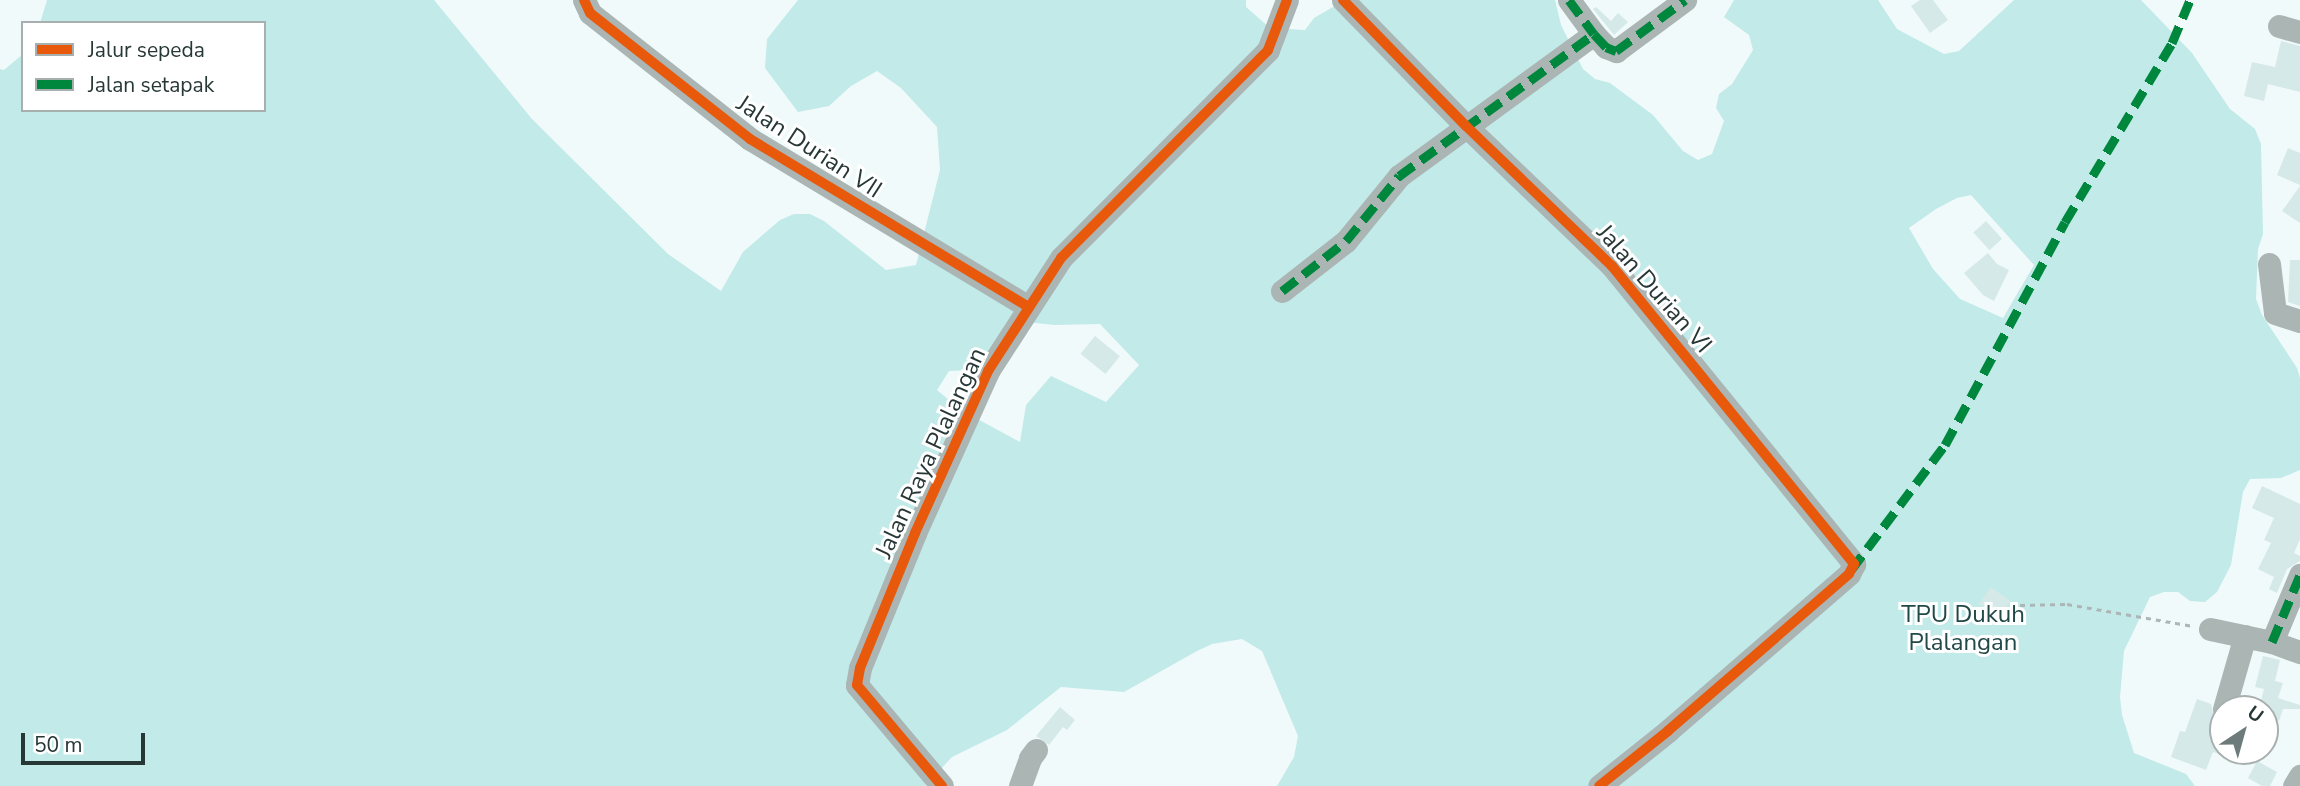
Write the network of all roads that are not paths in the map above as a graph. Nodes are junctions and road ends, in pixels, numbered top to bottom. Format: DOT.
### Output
graph roads {
  1 [pos="584,0"];
  2 [pos="1287,0"];
  3 [pos="1343,0"];
  4 [pos="1569,0"];
  5 [pos="1685,0"];
  6 [pos="1594,34"];
  7 [pos="1466,126"];
  8 [pos="2269,264"];
  9 [pos="1282,291"];
  10 [pos="1028,307"];
  11 [pos="2300,321"];
  12 [pos="2300,575"];
  13 [pos="2210,629"];
  14 [pos="2245,636"];
  15 [pos="2272,642"];
  16 [pos="2300,652"];
  17 [pos="2228,695"];
  18 [pos="1036,750"];
  19 [pos="2300,775"];
  20 [pos="942,786"];
  21 [pos="1020,786"];
  22 [pos="1599,786"];
  23 [pos="2294,786"];
  1 -- 10 [label="street, Jalan Durian VII"];
  2 -- 10 [label="street, Jalan Raya Plalangan"];
  3 -- 7 [label="street, Jalan Durian VI"];
  4 -- 6 [label="street"];
  5 -- 6 [label="street"];
  6 -- 7 [label="street"];
  7 -- 9 [label="street"];
  7 -- 22 [label="street, Jalan Durian VI"];
  8 -- 11 [label="street"];
  10 -- 20 [label="street, Jalan Raya Plalangan"];
  12 -- 15 [label="street"];
  13 -- 14 [label="street"];
  14 -- 15 [label="street"];
  14 -- 17 [label="street"];
  15 -- 16 [label="street"];
  18 -- 21 [label="street"];
  19 -- 23 [label="street"];
}
